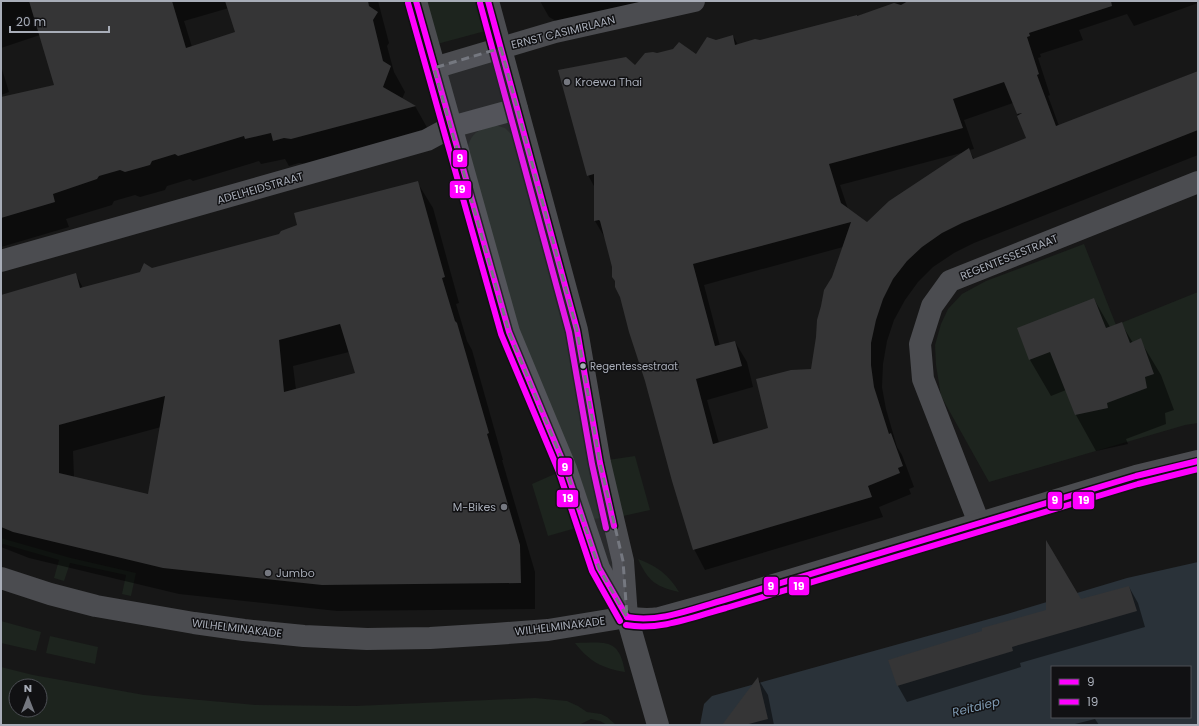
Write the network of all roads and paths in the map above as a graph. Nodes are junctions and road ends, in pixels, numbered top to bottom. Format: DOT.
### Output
graph roads {
  1 [pos="416,1"];
  2 [pos="488,1"];
  3 [pos="694,1"];
  4 [pos="501,48"];
  5 [pos="434,68"];
  6 [pos="517,109"];
  7 [pos="451,127"];
  8 [pos="1198,182"];
  9 [pos="1,262"];
  10 [pos="1198,461"];
  11 [pos="980,523"];
  12 [pos="1,578"];
  13 [pos="627,617"];
  14 [pos="658,725"];
  1 -- 5 [label="street"];
  2 -- 4 [label="street"];
  3 -- 4 [label="street, ERNST CASIMIRLAAN"];
  4 -- 5 [label="street, ERNST CASIMIRLAAN"];
  4 -- 6 [label="street"];
  5 -- 7 [label="street"];
  6 -- 7 [label="street, ADELHEIDSTRAAT"];
  6 -- 13 [label="street"];
  7 -- 9 [label="street, ADELHEIDSTRAAT"];
  7 -- 13 [label="street"];
  8 -- 11 [label="street, REGENTESSESTRAAT"];
  10 -- 11 [label="street, WILHELMINAKADE"];
  11 -- 13 [label="street, WILHELMINAKADE"];
  12 -- 13 [label="street, WILHELMINAKADE"];
  13 -- 14 [label="street"];
}
